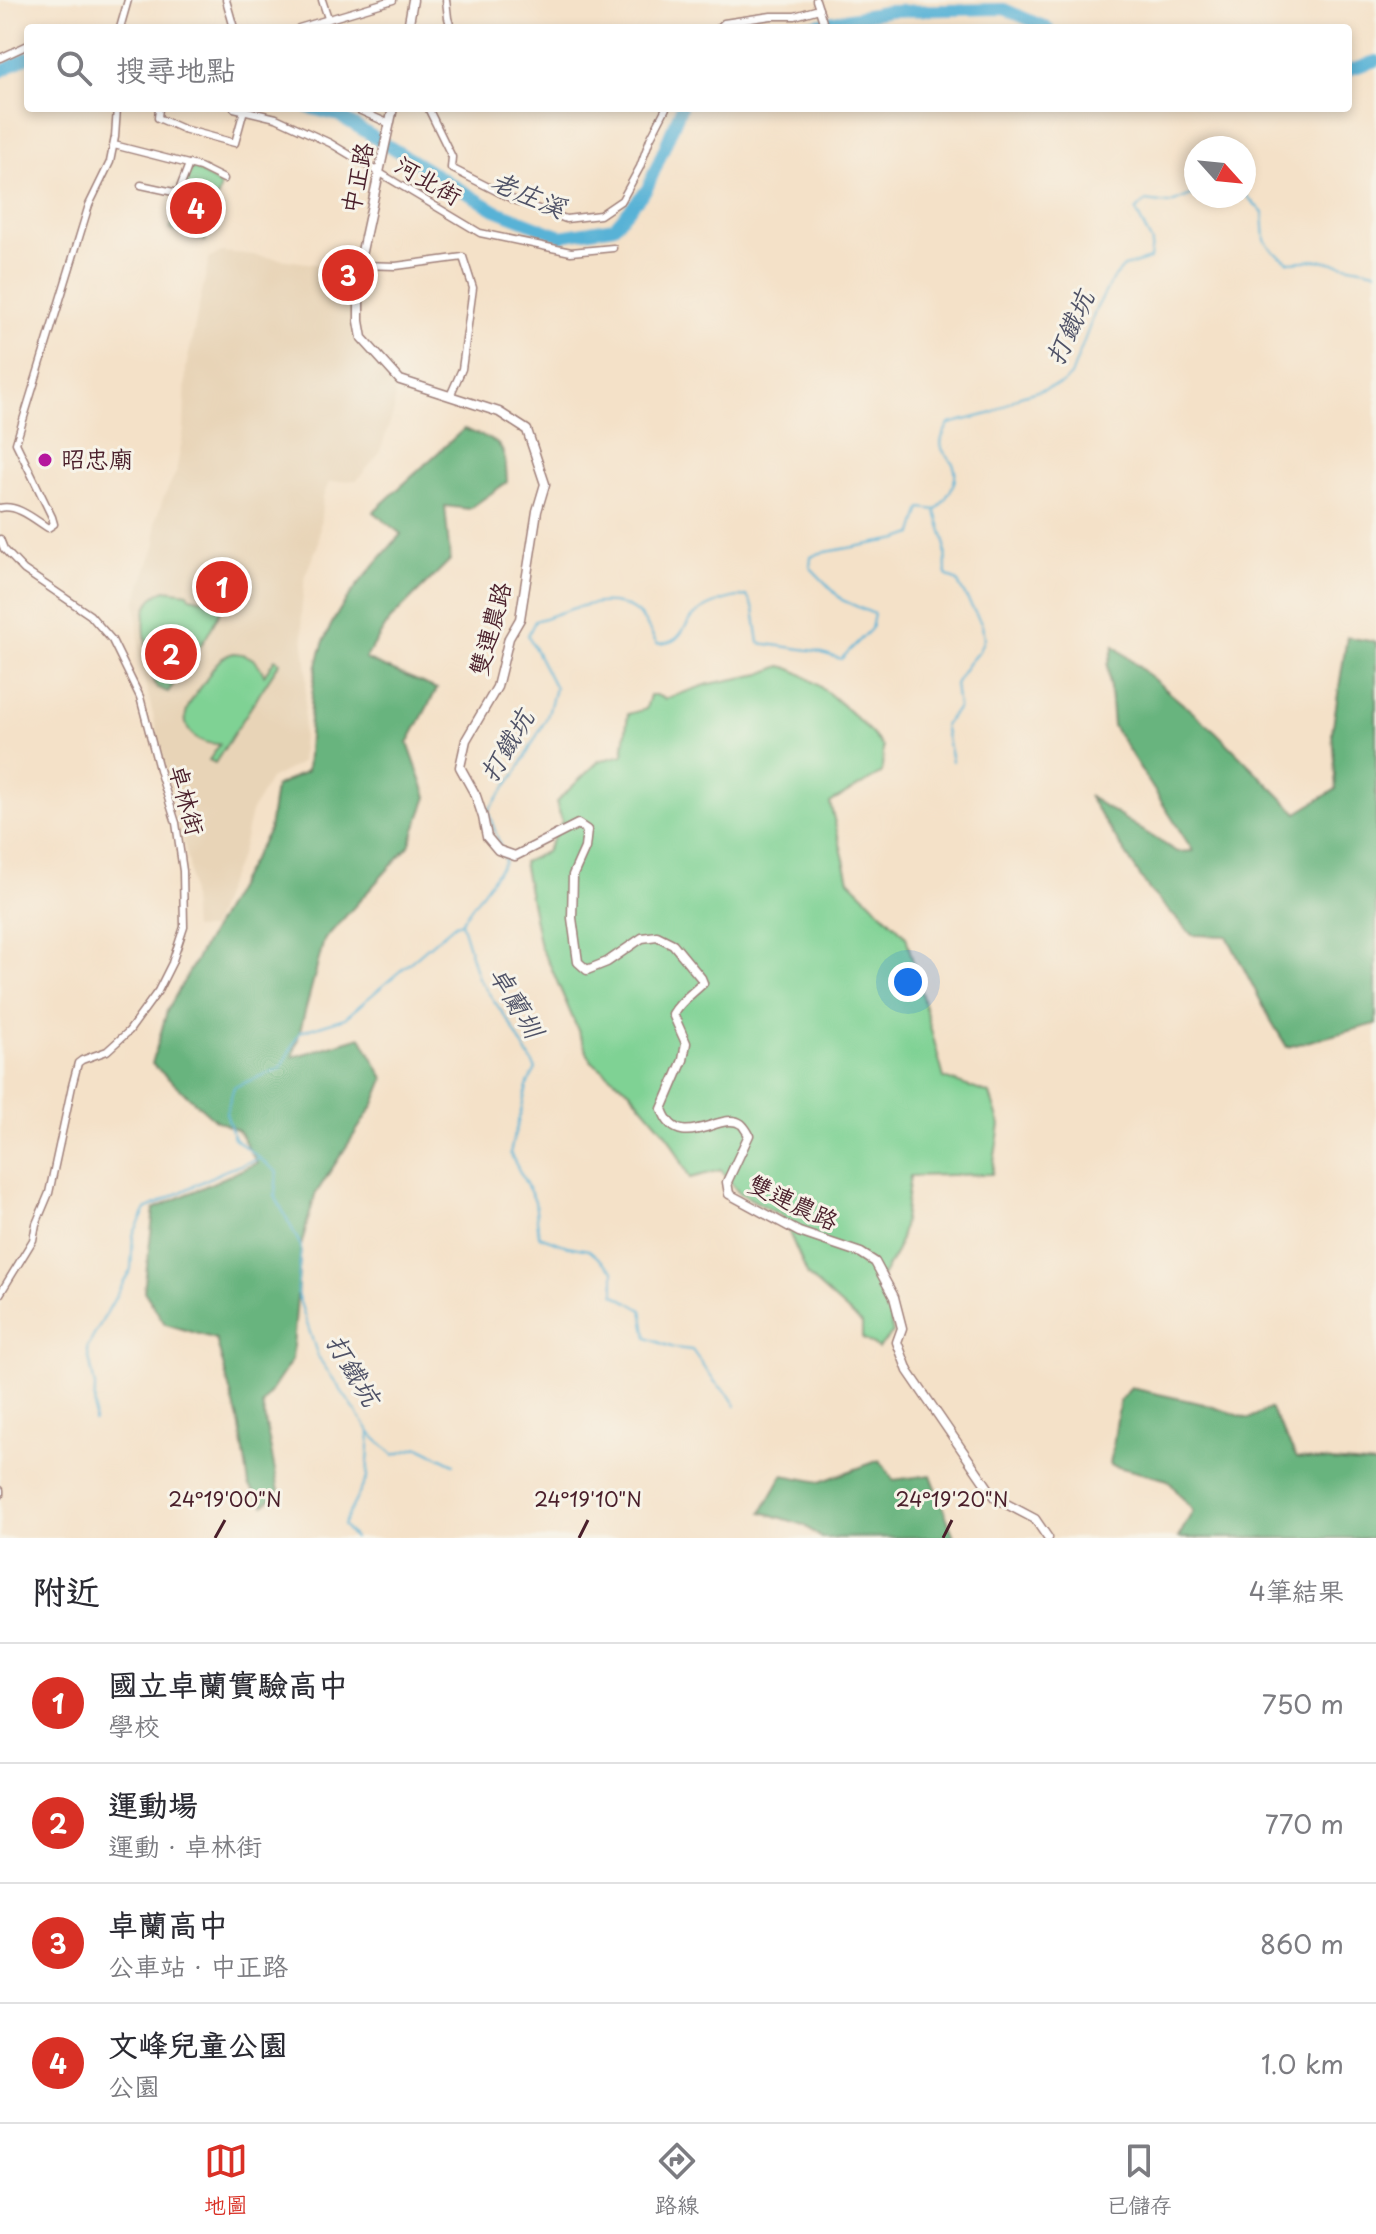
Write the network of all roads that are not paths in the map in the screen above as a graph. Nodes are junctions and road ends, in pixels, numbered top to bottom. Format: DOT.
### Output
graph roads {
  1 [pos="128,0"];
  2 [pos="226,0"];
  3 [pos="322,0"];
  4 [pos="393,0"];
  5 [pos="413,0"];
  6 [pos="446,0"];
  7 [pos="816,0"];
  8 [pos="819,9"];
  9 [pos="328,18"];
  10 [pos="121,24"];
  11 [pos="233,24"];
  12 [pos="311,24"];
  13 [pos="409,24"];
  14 [pos="450,24"];
  15 [pos="723,24"];
  16 [pos="824,24"];
  17 [pos="24,47"];
  18 [pos="0,58"];
  19 [pos="117,112"];
  20 [pos="159,112"];
  21 [pos="243,112"];
  22 [pos="252,112"];
  23 [pos="361,112"];
  24 [pos="392,112"];
  25 [pos="430,112"];
  26 [pos="664,112"];
  27 [pos="389,127"];
  28 [pos="114,145"];
  29 [pos="189,164"];
  30 [pos="379,174"];
  31 [pos="224,179"];
  32 [pos="141,185"];
  33 [pos="613,248"];
  34 [pos="359,265"];
  35 [pos="450,396"];
  36 [pos="0,508"];
  37 [pos="0,539"];
  38 [pos="0,1294"];
  39 [pos="1048,1538"];
  1 -- 10 [label="street"];
  2 -- 11 [label="street"];
  3 -- 9 [label="street"];
  4 -- 9 [label="street"];
  5 -- 13 [label="street"];
  6 -- 14 [label="street"];
  7 -- 8 [label="street"];
  8 -- 15 [label="street"];
  8 -- 16 [label="street"];
  9 -- 12 [label="street"];
  17 -- 18 [label="street"];
  19 -- 28 [label="street"];
  20 -- 21 [label="street"];
  22 -- 30 [label="street, 河北街"];
  23 -- 27 [label="street"];
  24 -- 27 [label="street, 中正路"];
  25 -- 26 [label="street"];
  27 -- 30 [label="street, 中正路"];
  28 -- 29 [label="street"];
  28 -- 36 [label="street"];
  29 -- 31 [label="street"];
  29 -- 32 [label="street"];
  30 -- 33 [label="street, 河北街"];
  30 -- 34 [label="street, 中正路"];
  34 -- 35 [label="street, 中正路"];
  34 -- 35 [label="street"];
  35 -- 39 [label="street, 雙連農路"];
  37 -- 38 [label="street, 卓林街"];
}
